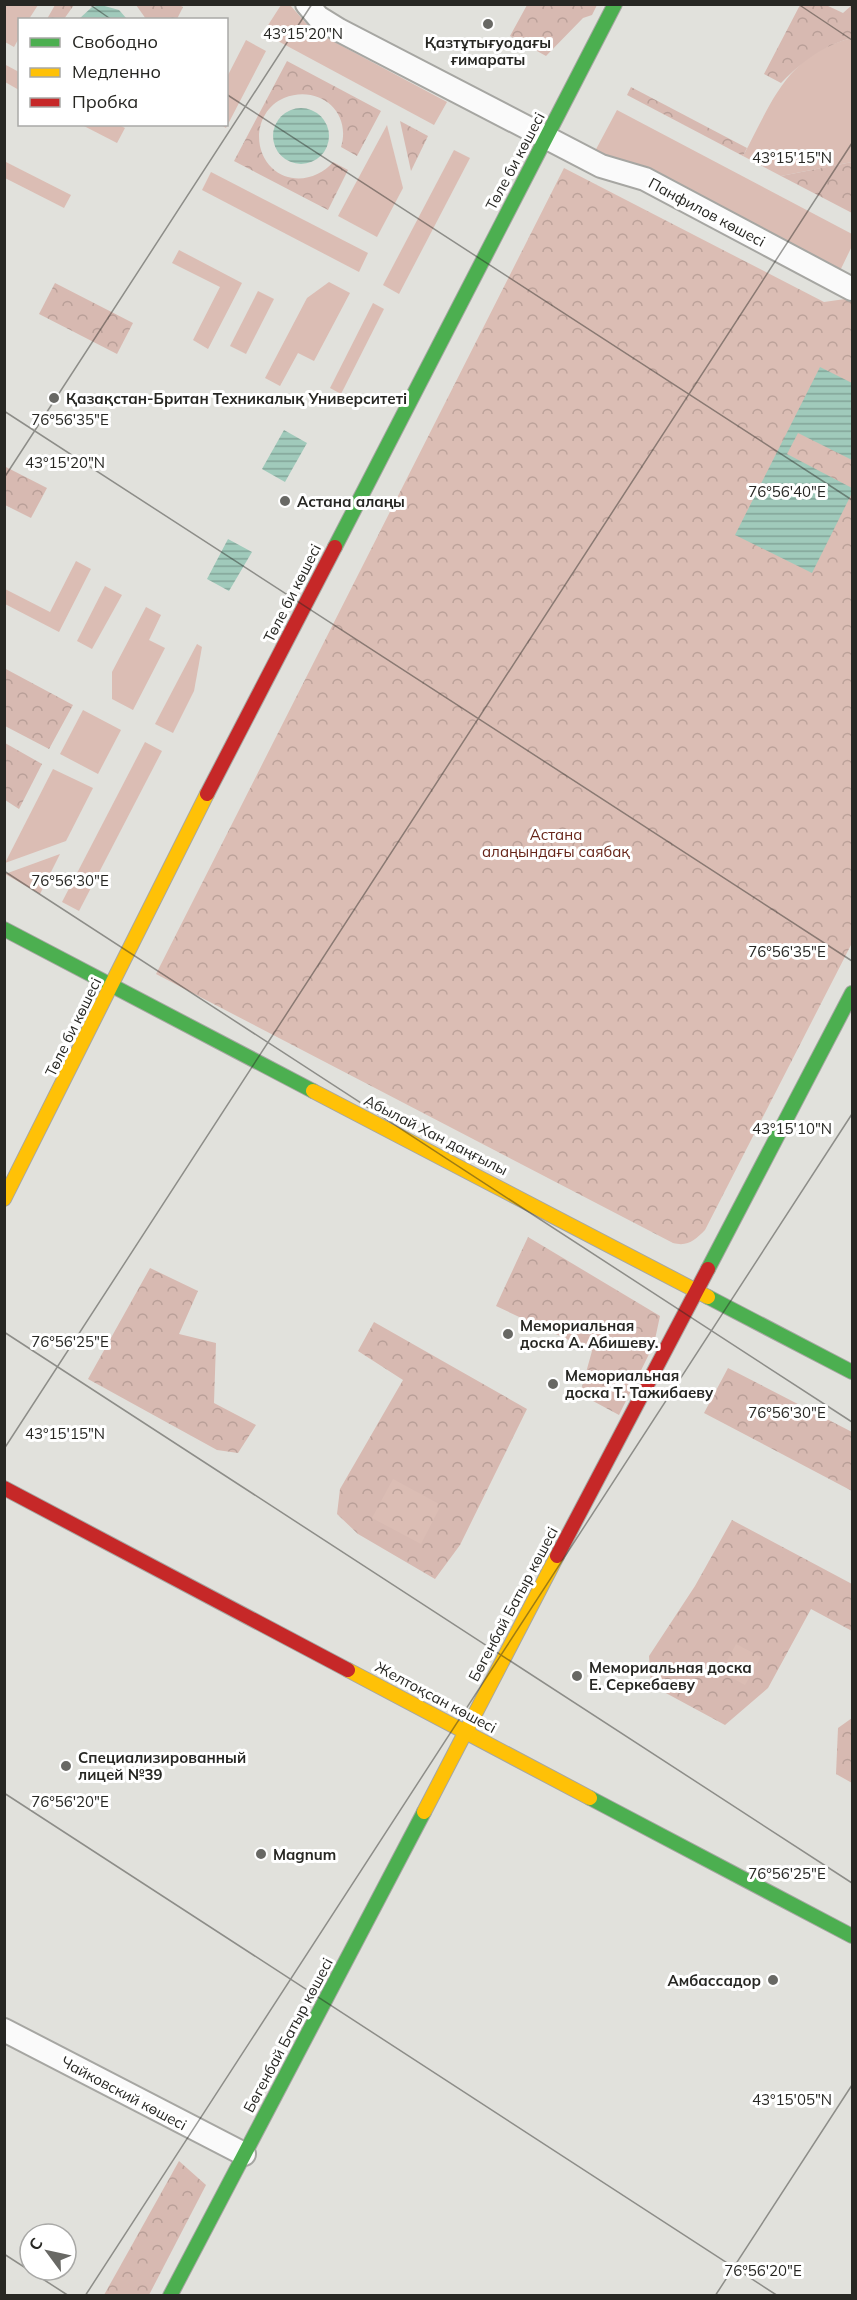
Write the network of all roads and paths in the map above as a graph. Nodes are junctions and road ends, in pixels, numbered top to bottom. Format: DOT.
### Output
graph roads {
  1 [pos="308,4"];
  2 [pos="615,4"];
  3 [pos="546,137"];
  4 [pos="852,290"];
  5 [pos="4,928"];
  6 [pos="112,986"];
  7 [pos="852,993"];
  8 [pos="4,1199"];
  9 [pos="696,1290"];
  10 [pos="852,1372"];
  11 [pos="4,1488"];
  12 [pos="465,1732"];
  13 [pos="852,1936"];
  14 [pos="4,2030"];
  15 [pos="244,2154"];
  16 [pos="170,2295"];
  1 -- 3 [label="street, Панфилов көшесі"];
  2 -- 3 [label="street, Төле би көшесі"];
  3 -- 4 [label="street, Панфилов көшесі"];
  3 -- 6 [label="street, Төле би көшесі"];
  5 -- 6 [label="street, Абылай Хан даңғылы"];
  6 -- 8 [label="street, Төле би көшесі"];
  6 -- 9 [label="street, Абылай Хан даңғылы"];
  7 -- 9 [label="street, Бөгенбай Батыр көшесі"];
  9 -- 10 [label="street, Абылай Хан даңғылы"];
  9 -- 12 [label="street, Бөгенбай Батыр көшесі"];
  11 -- 12 [label="street, Желтоқсан көшесі"];
  12 -- 13 [label="street, Желтоқсан көшесі"];
  12 -- 15 [label="street, Бөгенбай Батыр көшесі"];
  14 -- 15 [label="street, Чайковский көшесі"];
  15 -- 16 [label="street, Бөгенбай Батыр көшесі"];
}
